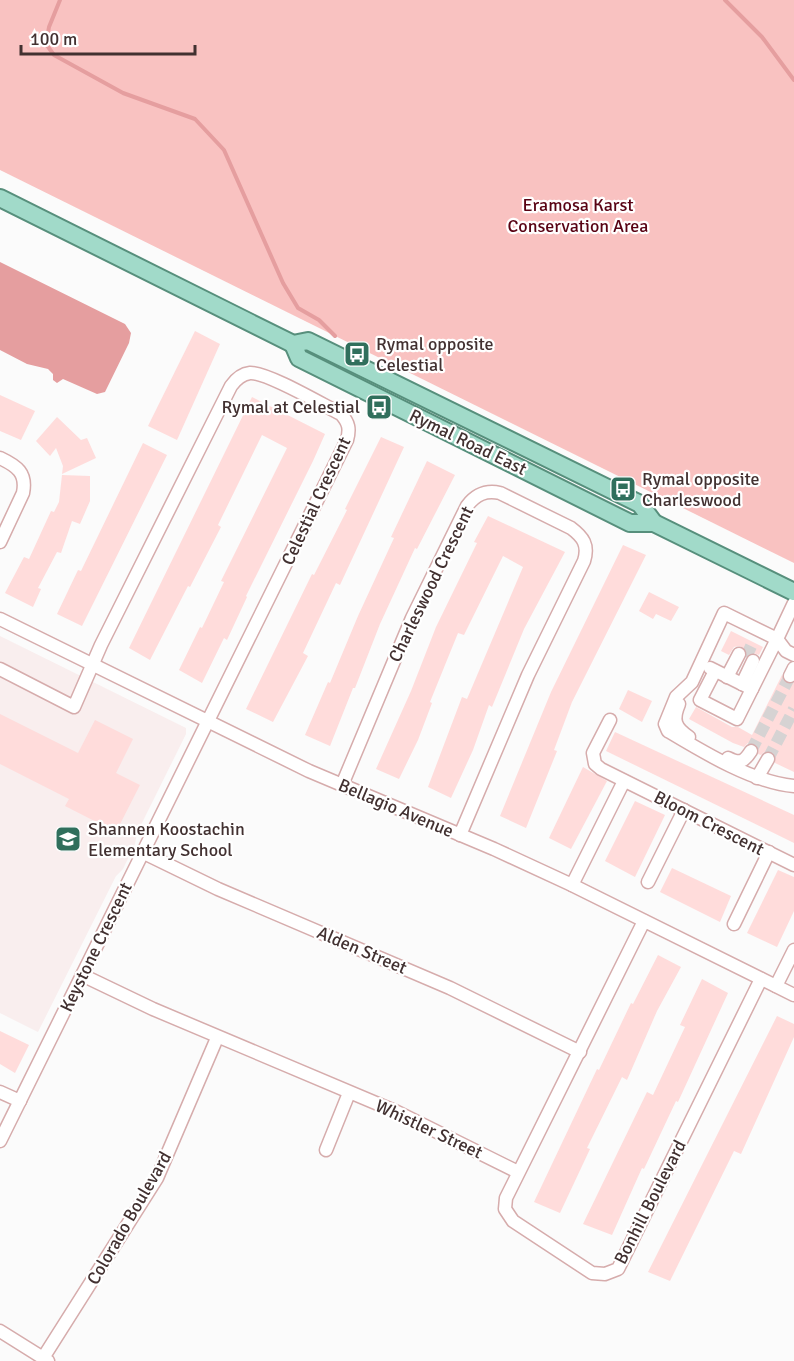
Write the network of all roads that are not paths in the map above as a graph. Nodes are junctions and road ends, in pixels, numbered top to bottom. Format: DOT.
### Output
graph roads {
  1 [pos="0,198"];
  2 [pos="0,458"];
  3 [pos="0,542"];
  4 [pos="794,592"];
  5 [pos="794,603"];
  6 [pos="0,619"];
  7 [pos="764,632"];
  8 [pos="753,642"];
  9 [pos="794,655"];
  10 [pos="746,657"];
  11 [pos="700,664"];
  12 [pos="93,665"];
  13 [pos="0,669"];
  14 [pos="734,680"];
  15 [pos="692,682"];
  16 [pos="610,720"];
  17 [pos="208,722"];
  18 [pos="751,750"];
  19 [pos="768,759"];
  20 [pos="757,778"];
  21 [pos="624,781"];
  22 [pos="342,785"];
  23 [pos="794,786"];
  24 [pos="684,810"];
  25 [pos="460,835"];
  26 [pos="142,852"];
  27 [pos="769,852"];
  28 [pos="794,865"];
  29 [pos="648,882"];
  30 [pos="572,885"];
  31 [pos="644,921"];
  32 [pos="734,924"];
  33 [pos="794,950"];
  34 [pos="82,975"];
  35 [pos="761,979"];
  36 [pos="776,986"];
  37 [pos="794,995"];
  38 [pos="218,1038"];
  39 [pos="580,1052"];
  40 [pos="0,1092"];
  41 [pos="350,1093"];
  42 [pos="20,1101"];
  43 [pos="0,1141"];
  44 [pos="326,1150"];
  45 [pos="518,1172"];
  46 [pos="0,1331"];
  47 [pos="45,1360"];
  1 -- 4 [label="main road, Rymal Road East"];
  2 -- 3 [label="street"];
  5 -- 7 [label="street"];
  6 -- 12 [label="street, Bellagio Avenue"];
  7 -- 8 [label="street"];
  7 -- 9 [label="street"];
  7 -- 11 [label="street"];
  7 -- 14 [label="street"];
  10 -- 14 [label="street"];
  11 -- 14 [label="street"];
  11 -- 15 [label="street"];
  12 -- 13 [label="street"];
  12 -- 17 [label="street, Bellagio Avenue"];
  12 -- 17 [label="street, Celestial Crescent"];
  15 -- 18 [label="street"];
  15 -- 20 [label="street"];
  16 -- 21 [label="street, Bloom Crescent"];
  17 -- 22 [label="street, Bellagio Avenue"];
  17 -- 26 [label="street, Keystone Crescent"];
  19 -- 20 [label="street"];
  20 -- 23 [label="street"];
  21 -- 24 [label="street, Bloom Crescent"];
  21 -- 30 [label="street"];
  22 -- 25 [label="street, Bellagio Avenue"];
  22 -- 25 [label="street, Charleswood Crescent"];
  24 -- 27 [label="street, Bloom Crescent"];
  24 -- 29 [label="street"];
  25 -- 30 [label="street, Bellagio Avenue"];
  26 -- 34 [label="street, Keystone Crescent"];
  26 -- 39 [label="street, Alden Street"];
  27 -- 28 [label="street, Bloom Crescent"];
  27 -- 32 [label="street"];
  30 -- 31 [label="street, Bellagio Avenue"];
  31 -- 35 [label="street, Bellagio Avenue"];
  31 -- 39 [label="street"];
  33 -- 36 [label="street"];
  34 -- 38 [label="street, Whistler Street"];
  34 -- 42 [label="street, Keystone Crescent"];
  35 -- 36 [label="street, Bellagio Avenue"];
  35 -- 45 [label="street, Bonhill Boulevard"];
  36 -- 37 [label="street, Bellagio Avenue"];
  38 -- 41 [label="street, Whistler Street"];
  38 -- 47 [label="street, Colorado Boulevard"];
  39 -- 45 [label="street"];
  40 -- 42 [label="street"];
  41 -- 44 [label="street"];
  41 -- 45 [label="street, Whistler Street"];
  42 -- 43 [label="street, Keystone Crescent"];
  46 -- 47 [label="street"];
}
